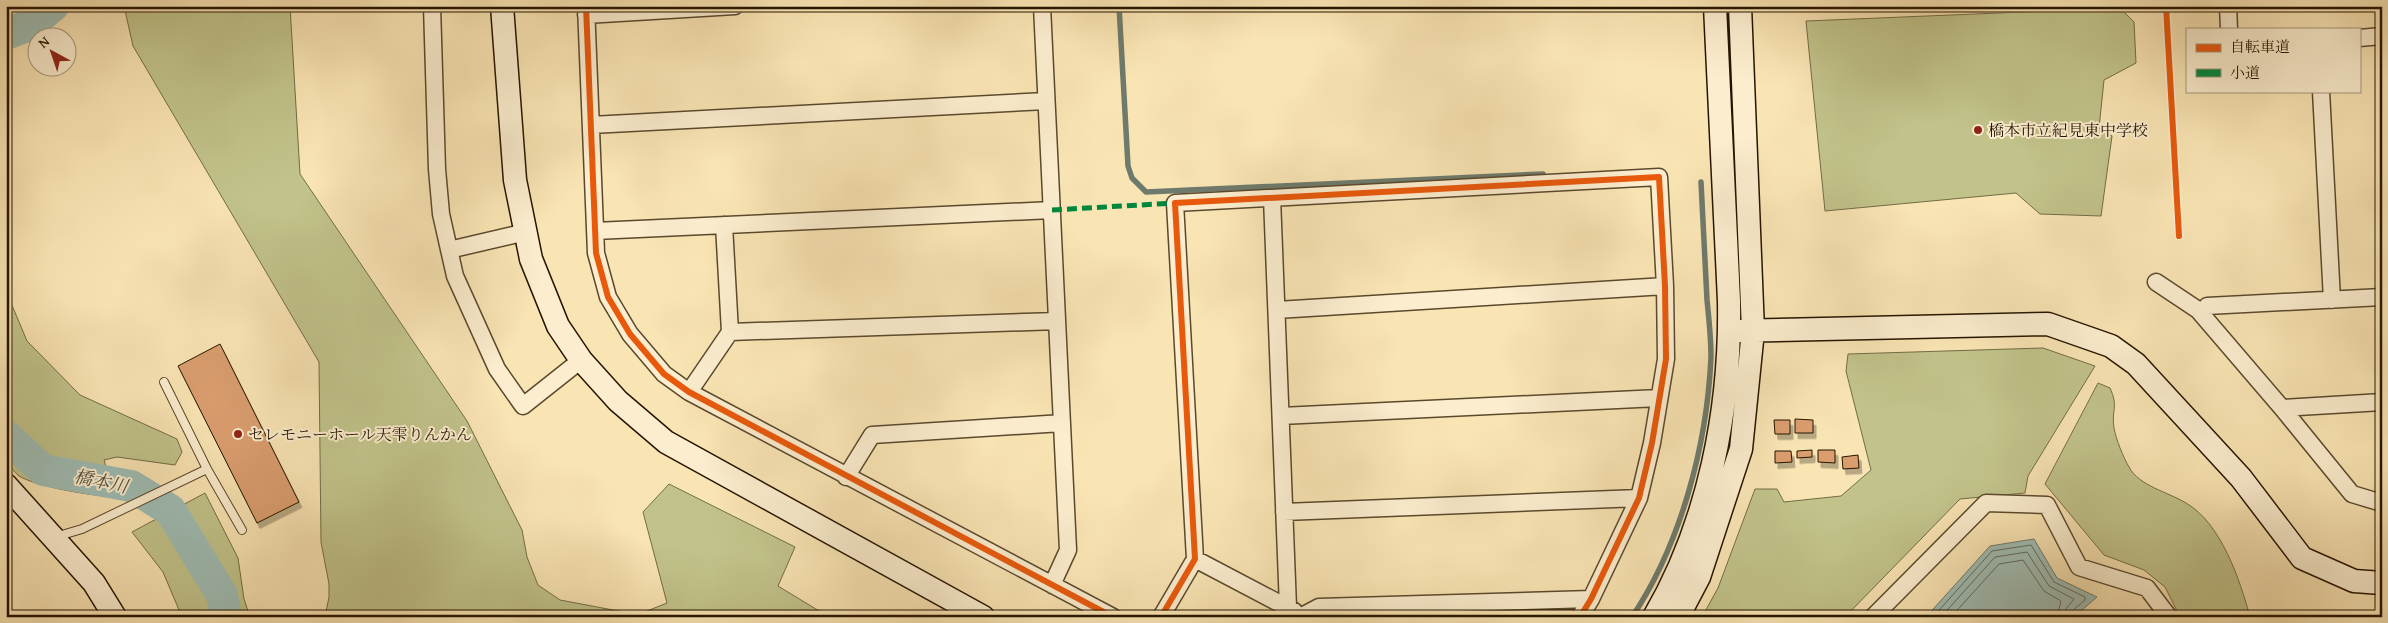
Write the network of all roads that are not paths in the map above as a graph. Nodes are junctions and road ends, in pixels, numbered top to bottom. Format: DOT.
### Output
graph roads {
  1 [pos="432,6"];
  2 [pos="502,6"];
  3 [pos="734,6"];
  4 [pos="1042,6"];
  5 [pos="1716,6"];
  6 [pos="1740,6"];
  7 [pos="2228,6"];
  8 [pos="586,10"];
  9 [pos="2229,28"];
  10 [pos="2382,36"];
  11 [pos="2360,38"];
  12 [pos="2321,92"];
  13 [pos="1046,101"];
  14 [pos="591,125"];
  15 [pos="1272,198"];
  16 [pos="1052,210"];
  17 [pos="724,225"];
  18 [pos="595,231"];
  19 [pos="526,232"];
  20 [pos="449,250"];
  21 [pos="2156,282"];
  22 [pos="1665,286"];
  23 [pos="2382,297"];
  24 [pos="2332,300"];
  25 [pos="2206,306"];
  26 [pos="1276,310"];
  27 [pos="1057,321"];
  28 [pos="1730,331"];
  29 [pos="1753,331"];
  30 [pos="730,332"];
  31 [pos="581,360"];
  32 [pos="164,382"];
  33 [pos="689,392"];
  34 [pos="1659,398"];
  35 [pos="2382,402"];
  36 [pos="2282,408"];
  37 [pos="1281,416"];
  38 [pos="1062,423"];
  39 [pos="207,469"];
  40 [pos="846,476"];
  41 [pos="6,485"];
  42 [pos="1639,498"];
  43 [pos="2382,503"];
  44 [pos="1284,512"];
  45 [pos="242,530"];
  46 [pos="54,538"];
  47 [pos="1195,559"];
  48 [pos="2382,583"];
  49 [pos="1052,584"];
  50 [pos="1591,600"];
  51 [pos="1288,607"];
  52 [pos="115,617"];
  53 [pos="983,617"];
  54 [pos="1113,617"];
  55 [pos="1161,617"];
  56 [pos="1302,617"];
  57 [pos="1580,617"];
  58 [pos="1654,617"];
  59 [pos="1678,617"];
  60 [pos="1873,617"];
  61 [pos="2169,617"];
  1 -- 20 [label="street"];
  2 -- 19 [label="street"];
  3 -- 8 [label="street"];
  4 -- 13 [label="street"];
  5 -- 28 [label="street"];
  6 -- 29 [label="street"];
  7 -- 9 [label="street"];
  8 -- 14 [label="street"];
  10 -- 11 [label="street"];
  12 -- 24 [label="street"];
  13 -- 14 [label="street"];
  13 -- 16 [label="street"];
  14 -- 18 [label="street"];
  15 -- 22 [label="street"];
  15 -- 26 [label="street"];
  15 -- 47 [label="street"];
  16 -- 17 [label="street"];
  16 -- 27 [label="street"];
  17 -- 18 [label="street"];
  17 -- 30 [label="street"];
  18 -- 33 [label="street"];
  19 -- 20 [label="street"];
  19 -- 31 [label="street"];
  20 -- 31 [label="street"];
  21 -- 36 [label="street"];
  22 -- 26 [label="street"];
  22 -- 34 [label="street"];
  23 -- 24 [label="street"];
  24 -- 25 [label="street"];
  26 -- 37 [label="street"];
  27 -- 30 [label="street"];
  27 -- 38 [label="street"];
  28 -- 29 [label="street"];
  28 -- 58 [label="street"];
  29 -- 48 [label="street"];
  29 -- 59 [label="street"];
  30 -- 33 [label="street"];
  31 -- 53 [label="street"];
  32 -- 39 [label="lane"];
  33 -- 40 [label="street"];
  34 -- 37 [label="street"];
  34 -- 42 [label="street"];
  35 -- 36 [label="street"];
  36 -- 43 [label="street"];
  37 -- 44 [label="street"];
  38 -- 40 [label="street"];
  38 -- 49 [label="street"];
  39 -- 45 [label="lane"];
  39 -- 46 [label="lane"];
  40 -- 49 [label="street"];
  41 -- 46 [label="street"];
  42 -- 44 [label="street"];
  42 -- 50 [label="street"];
  44 -- 51 [label="street"];
  46 -- 52 [label="street"];
  47 -- 51 [label="street"];
  47 -- 55 [label="street"];
  49 -- 54 [label="street"];
  50 -- 56 [label="street"];
  50 -- 57 [label="street"];
  51 -- 56 [label="street"];
  60 -- 61 [label="street"];
}
